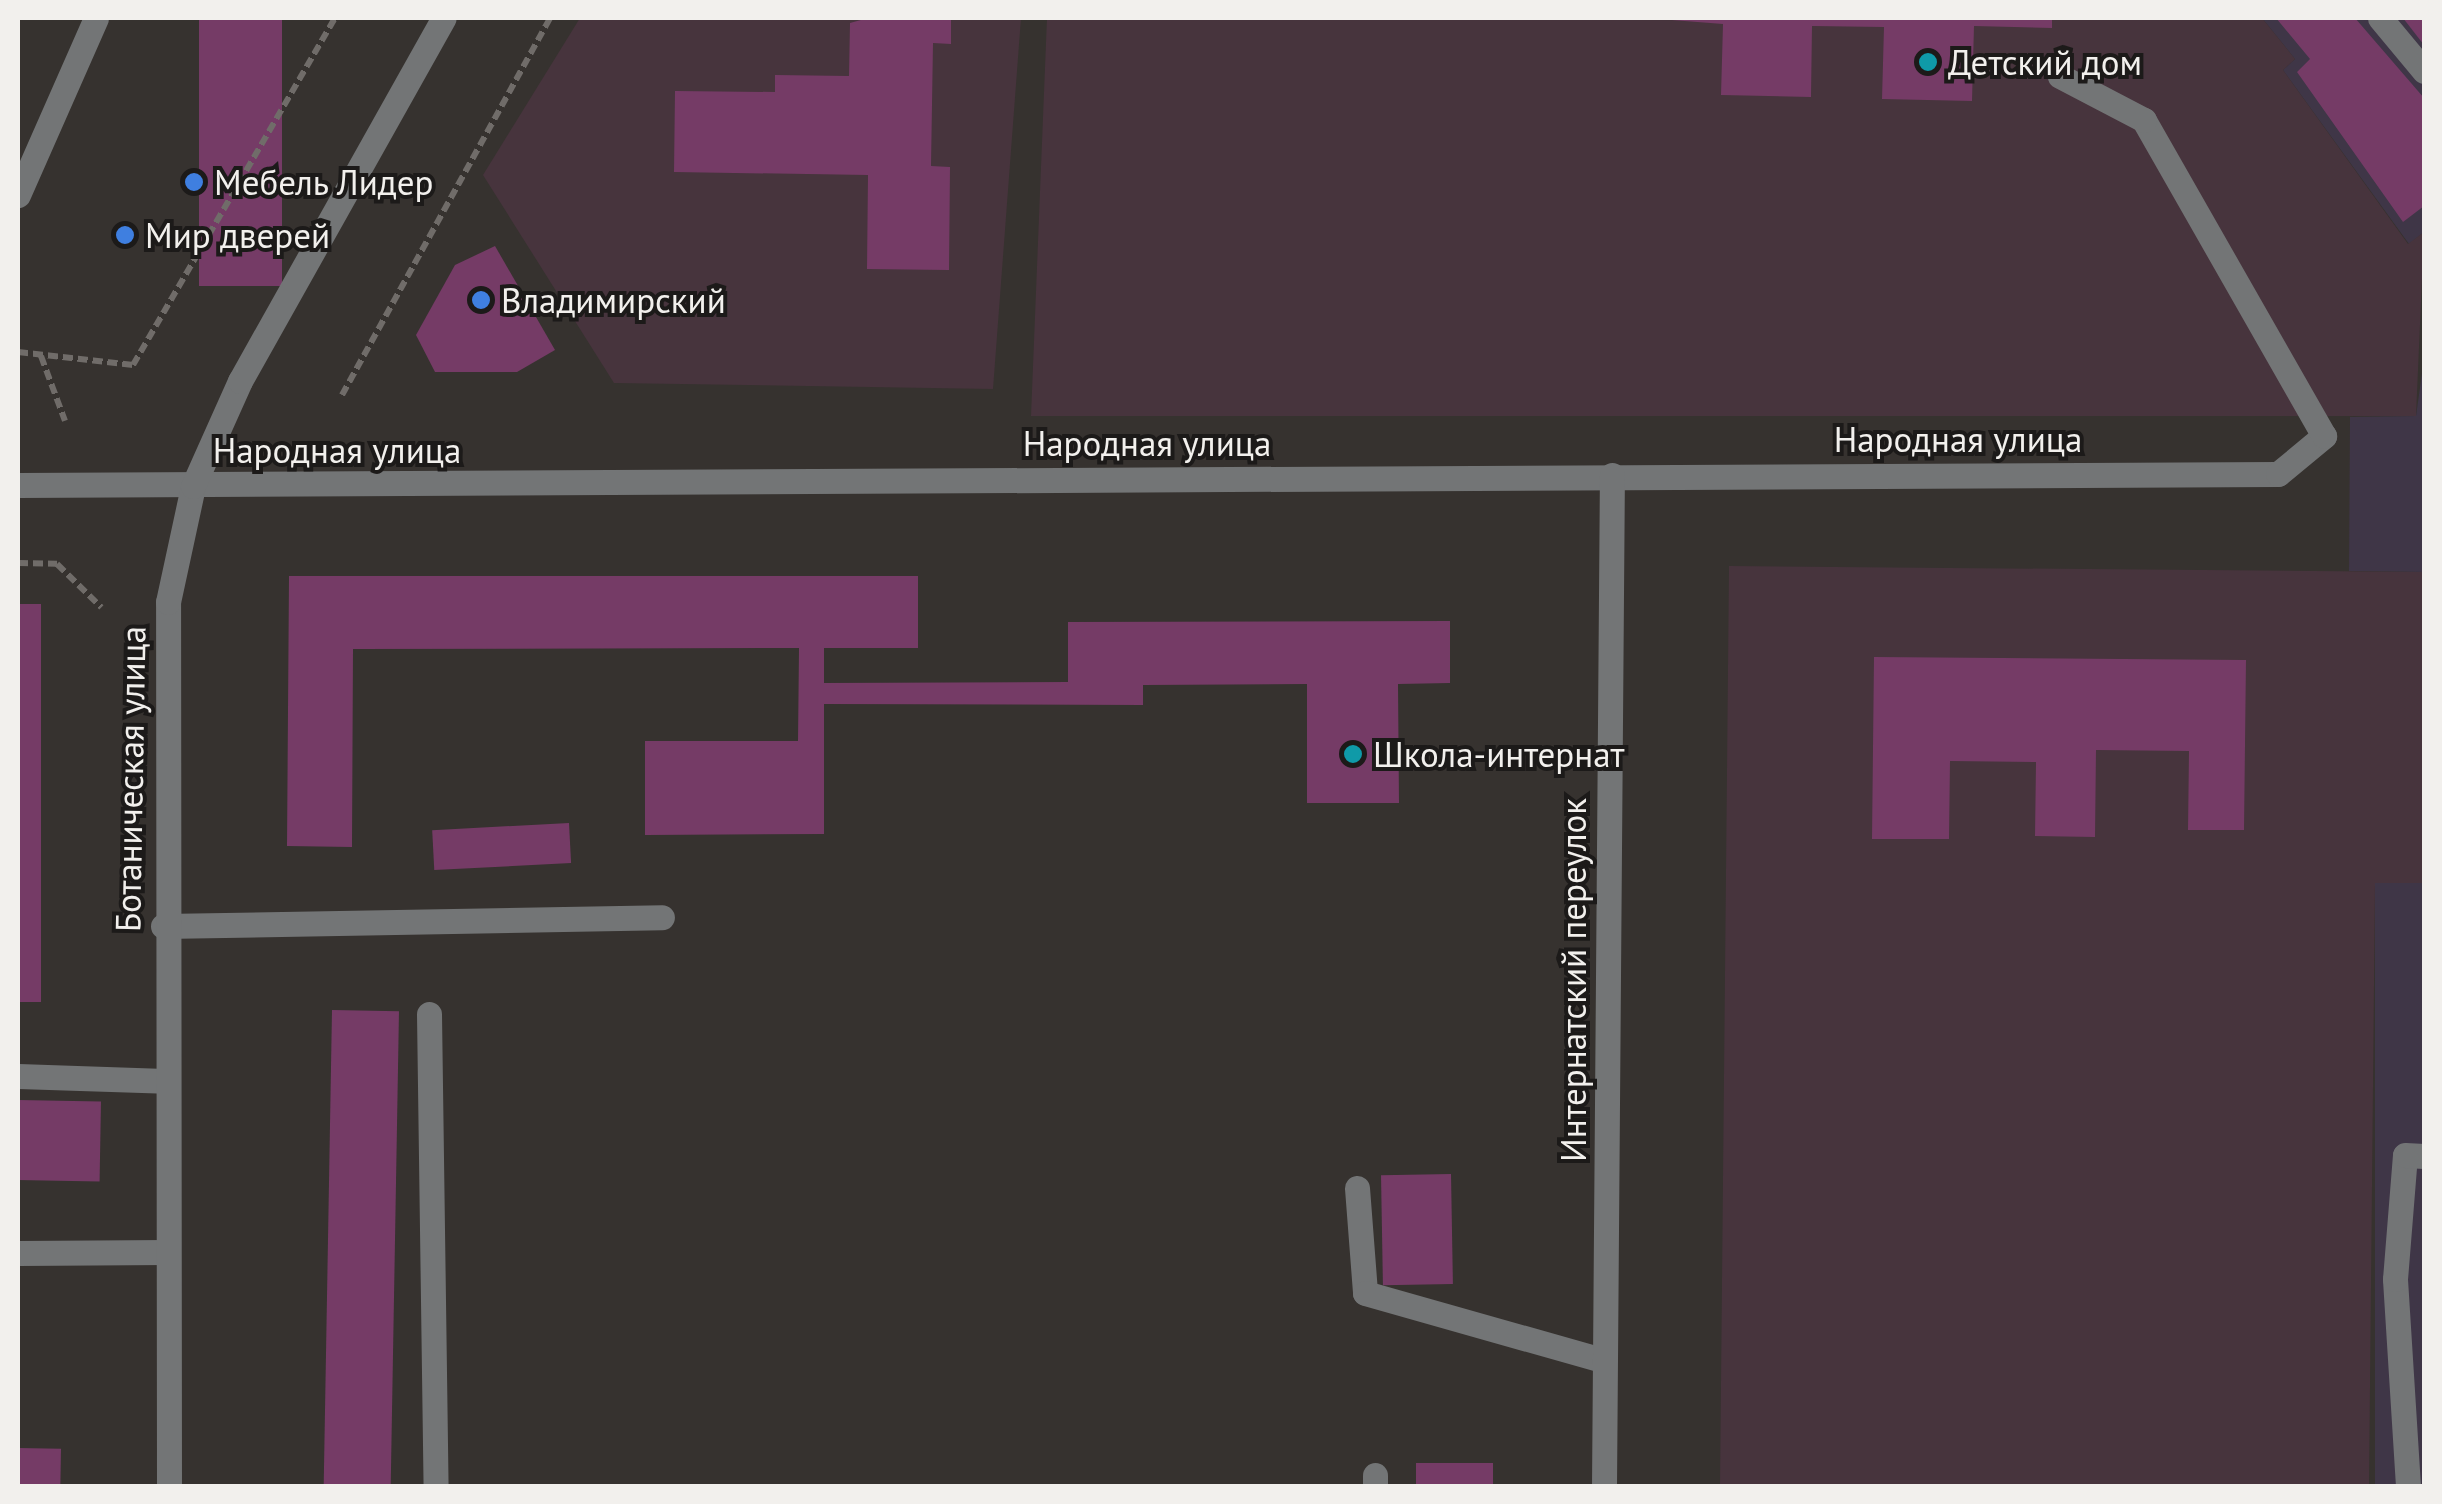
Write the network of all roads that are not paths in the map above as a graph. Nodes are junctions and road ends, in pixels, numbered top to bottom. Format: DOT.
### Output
graph roads {
  1 [pos="96,18"];
  2 [pos="444,18"];
  3 [pos="2380,18"];
  4 [pos="2424,71"];
  5 [pos="2060,76"];
  6 [pos="18,195"];
  7 [pos="1612,474"];
  8 [pos="18,484"];
  9 [pos="193,486"];
  10 [pos="662,917"];
  11 [pos="163,926"];
  12 [pos="429,1014"];
  13 [pos="18,1076"];
  14 [pos="166,1081"];
  15 [pos="2424,1156"];
  16 [pos="1357,1188"];
  17 [pos="18,1252"];
  18 [pos="168,1252"];
  19 [pos="1605,1361"];
  20 [pos="169,1486"];
  21 [pos="436,1486"];
  22 [pos="1604,1486"];
  23 [pos="2408,1486"];
  1 -- 6 [label="street"];
  2 -- 9 [label="street, Ботаническая улица"];
  3 -- 4 [label="street"];
  5 -- 7 [label="street, Народная улица"];
  7 -- 9 [label="street, Народная улица"];
  7 -- 19 [label="street, Интернатский переулок"];
  8 -- 9 [label="street, Народная улица"];
  9 -- 11 [label="street, Ботаническая улица"];
  10 -- 11 [label="street"];
  11 -- 14 [label="street, Ботаническая улица"];
  12 -- 21 [label="street"];
  13 -- 14 [label="street"];
  14 -- 18 [label="street, Ботаническая улица"];
  15 -- 23 [label="street"];
  16 -- 19 [label="street"];
  17 -- 18 [label="street"];
  18 -- 20 [label="street, Ботаническая улица"];
  19 -- 22 [label="street, Интернатский переулок"];
}
